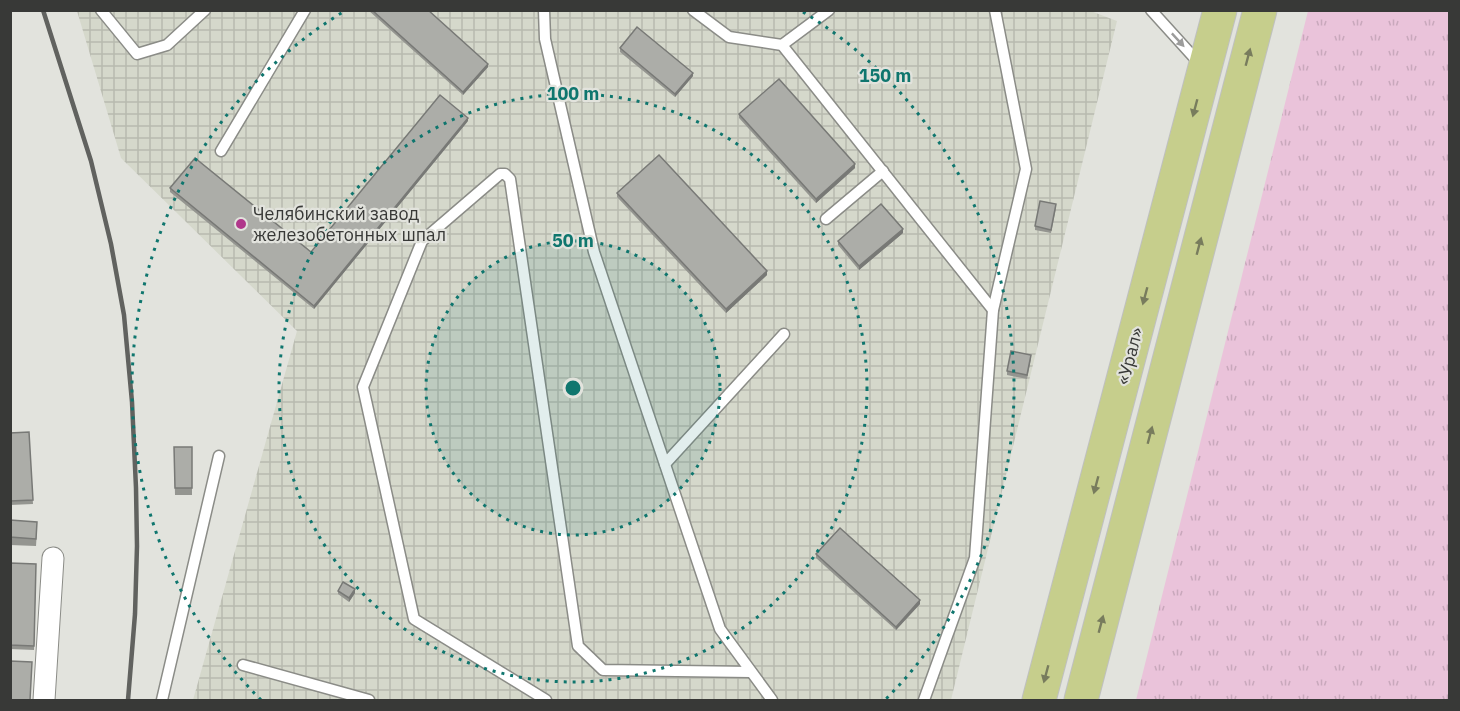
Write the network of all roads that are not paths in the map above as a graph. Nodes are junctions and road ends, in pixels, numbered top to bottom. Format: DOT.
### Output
graph roads {
  1 [pos="101,10"];
  2 [pos="205,10"];
  3 [pos="305,10"];
  4 [pos="544,10"];
  5 [pos="693,10"];
  6 [pos="829,10"];
  7 [pos="1151,10"];
  8 [pos="1220,10"];
  9 [pos="1260,10"];
  10 [pos="994,11"];
  11 [pos="782,45"];
  12 [pos="1205,69"];
  13 [pos="221,151"];
  14 [pos="883,171"];
  15 [pos="826,219"];
  16 [pos="993,310"];
  17 [pos="784,334"];
  18 [pos="219,456"];
  19 [pos="665,464"];
  20 [pos="53,558"];
  21 [pos="243,665"];
  22 [pos="751,672"];
  23 [pos="44,700"];
  24 [pos="162,700"];
  25 [pos="369,700"];
  26 [pos="546,700"];
  27 [pos="772,700"];
  28 [pos="924,700"];
  29 [pos="1039,700"];
  30 [pos="1081,700"];
  1 -- 2 [label="lane"];
  3 -- 13 [label="lane"];
  4 -- 19 [label="lane"];
  5 -- 11 [label="lane"];
  6 -- 11 [label="lane"];
  7 -- 12 [label="lane, one-way"];
  8 -- 12 [label="main road, «Урал»"];
  30 -- 9 [label="main road, one-way"];
  10 -- 16 [label="lane"];
  11 -- 14 [label="lane"];
  12 -- 29 [label="main road, «Урал», one-way"];
  14 -- 15 [label="lane"];
  14 -- 16 [label="lane"];
  16 -- 28 [label="lane"];
  17 -- 19 [label="lane"];
  18 -- 24 [label="lane"];
  19 -- 22 [label="lane"];
  20 -- 23 [label="street"];
  21 -- 25 [label="lane"];
  22 -- 26 [label="lane"];
  22 -- 27 [label="lane"];
}
